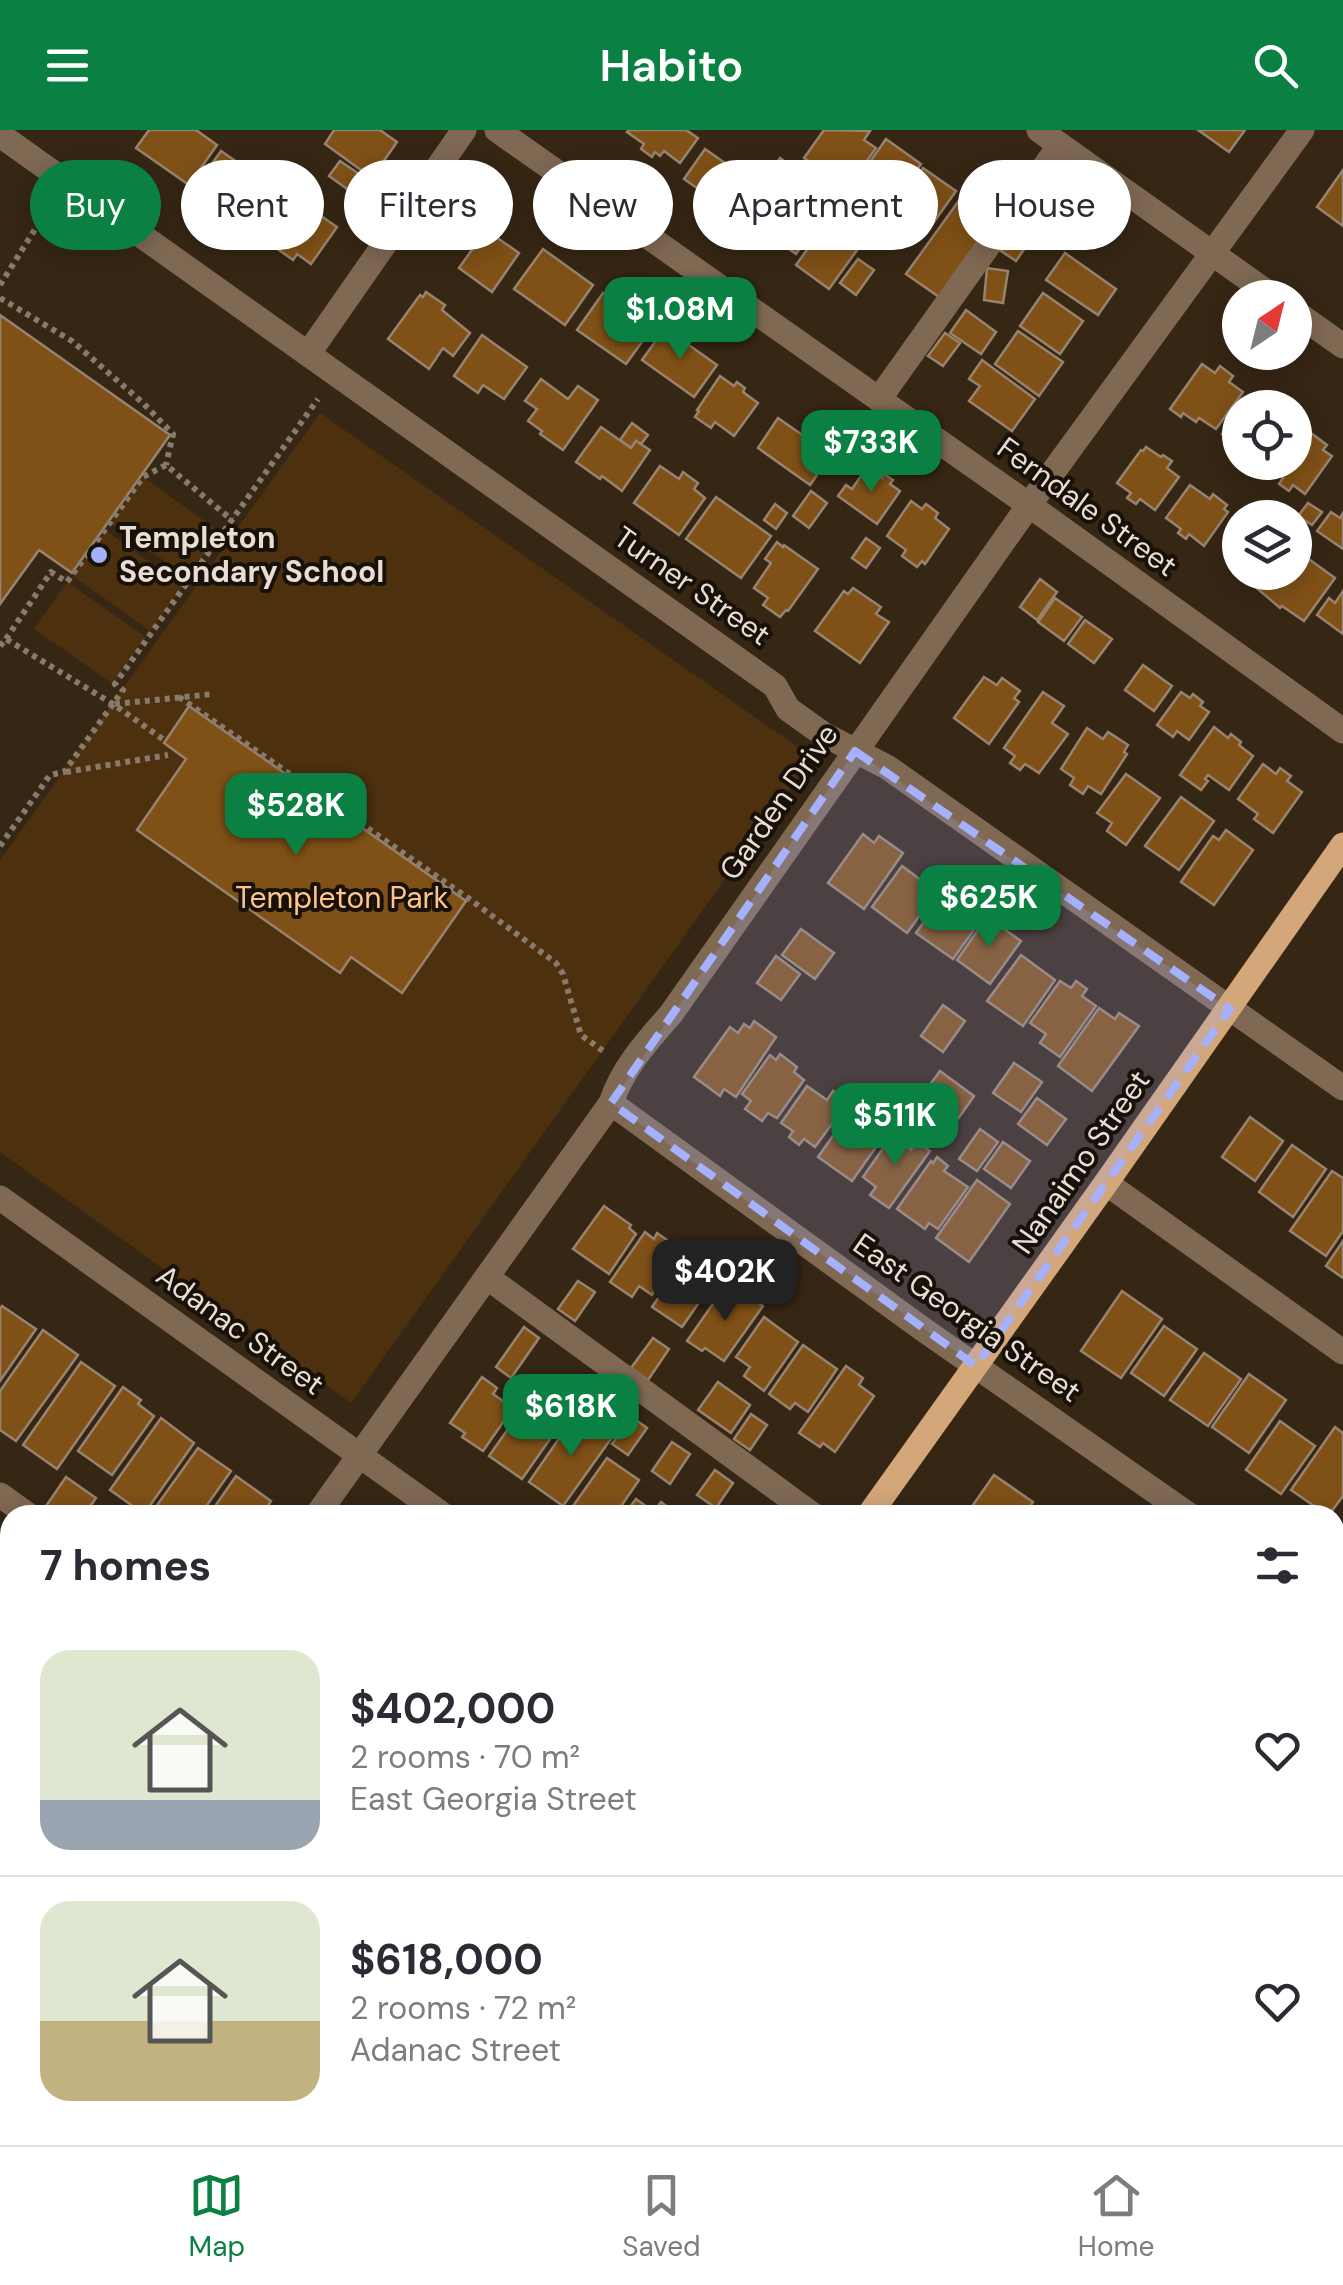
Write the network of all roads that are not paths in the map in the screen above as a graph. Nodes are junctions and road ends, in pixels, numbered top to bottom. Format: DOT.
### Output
graph roads {
  1 [pos="464,130"];
  2 [pos="497,130"];
  3 [pos="1039,130"];
  4 [pos="1302,130"];
  5 [pos="0,135"];
  6 [pos="1060,145"];
  7 [pos="1214,254"];
  8 [pos="1250,280"];
  9 [pos="1312,324"];
  10 [pos="1343,346"];
  11 [pos="308,354"];
  12 [pos="879,399"];
  13 [pos="1029,505"];
  14 [pos="1343,731"];
  15 [pos="855,750"];
  16 [pos="1343,846"];
  17 [pos="1230,1008"];
  18 [pos="1343,1088"];
  19 [pos="611,1102"];
  20 [pos="1106,1183"];
  21 [pos="0,1198"];
  22 [pos="488,1278"];
  23 [pos="1343,1352"];
  24 [pos="976,1366"];
  25 [pos="358,1454"];
  26 [pos="324,1505"];
  27 [pos="429,1505"];
  28 [pos="799,1505"];
  29 [pos="876,1505"];
  30 [pos="1175,1505"];
  1 -- 11 [label="street"];
  2 -- 12 [label="street, Ferndale Street"];
  3 -- 6 [label="street"];
  4 -- 7 [label="street, Garden Drive"];
  5 -- 11 [label="street, Turner Street"];
  6 -- 7 [label="street"];
  6 -- 12 [label="street"];
  7 -- 8 [label="street"];
  7 -- 13 [label="street, Garden Drive"];
  9 -- 10 [label="street"];
  11 -- 15 [label="street, Turner Street"];
  12 -- 13 [label="street, Ferndale Street"];
  13 -- 14 [label="street, Ferndale Street"];
  13 -- 15 [label="street, Garden Drive"];
  15 -- 17 [label="street, Turner Street"];
  15 -- 19 [label="street, Garden Drive"];
  16 -- 17 [label="main road, Nanaimo Street"];
  17 -- 18 [label="street, Turner Street"];
  17 -- 20 [label="main road, Nanaimo Street"];
  19 -- 22 [label="street, Garden Drive"];
  19 -- 24 [label="street, East Georgia Street"];
  20 -- 23 [label="street"];
  20 -- 24 [label="main road, Nanaimo Street"];
  21 -- 25 [label="street, Adanac Street"];
  22 -- 25 [label="street, Garden Drive"];
  22 -- 28 [label="street"];
  24 -- 29 [label="main road, Nanaimo Street"];
  24 -- 30 [label="street, East Georgia Street"];
  25 -- 26 [label="street, Garden Drive"];
  25 -- 27 [label="street, Adanac Street"];
}
